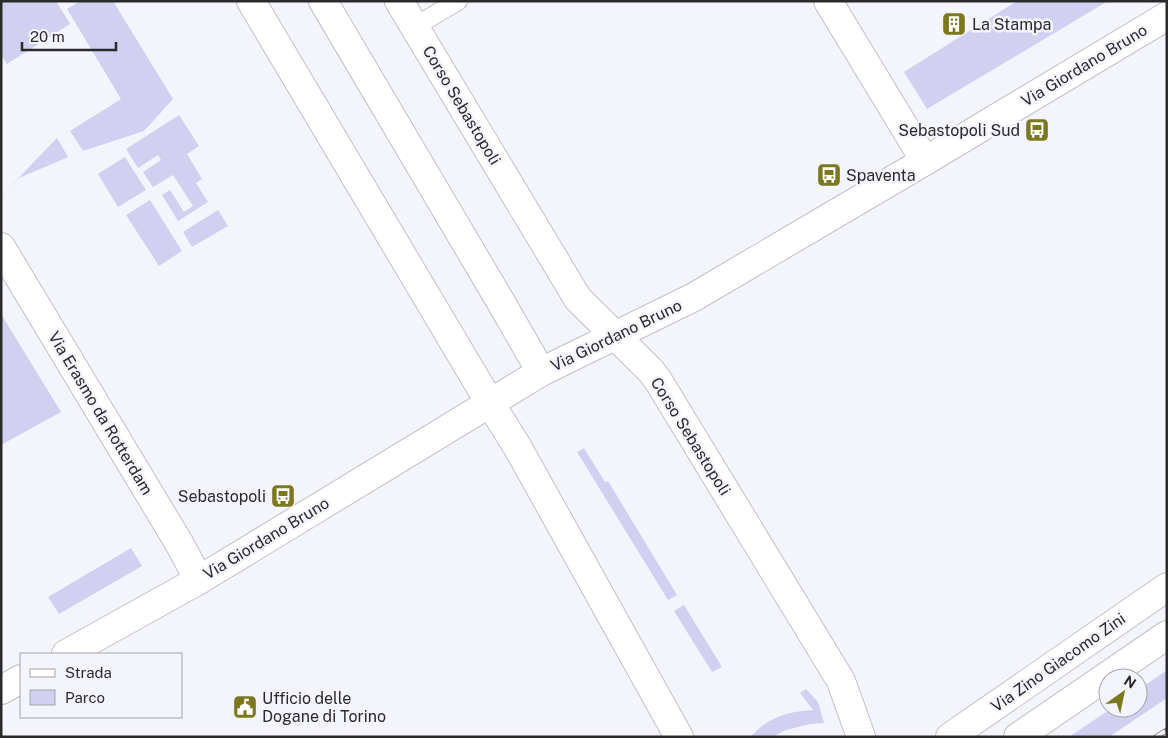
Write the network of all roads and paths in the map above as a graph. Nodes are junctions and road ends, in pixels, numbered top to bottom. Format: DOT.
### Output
graph roads {
  1 [pos="251,1"];
  2 [pos="323,1"];
  3 [pos="399,1"];
  4 [pos="458,1"];
  5 [pos="828,1"];
  6 [pos="1167,16"];
  7 [pos="414,27"];
  8 [pos="926,161"];
  9 [pos="1,247"];
  10 [pos="614,335"];
  11 [pos="541,372"];
  12 [pos="490,403"];
  13 [pos="199,580"];
  14 [pos="1167,587"];
  15 [pos="1167,636"];
  16 [pos="68,653"];
  17 [pos="20,680"];
  18 [pos="1,690"];
  19 [pos="679,737"];
  20 [pos="861,737"];
  21 [pos="950,737"];
  22 [pos="1018,737"];
  1 -- 12 [label="street"];
  2 -- 11 [label="street"];
  3 -- 7 [label="street, Corso Sebastopoli"];
  4 -- 7 [label="lane"];
  5 -- 8 [label="street"];
  6 -- 8 [label="street, Via Giordano Bruno"];
  7 -- 10 [label="street, Corso Sebastopoli"];
  8 -- 10 [label="street, Via Giordano Bruno"];
  9 -- 13 [label="street, Via Erasmo da Rotterdam"];
  10 -- 11 [label="street, Via Giordano Bruno"];
  10 -- 20 [label="street, Corso Sebastopoli"];
  11 -- 12 [label="street, Via Giordano Bruno"];
  12 -- 13 [label="street, Via Giordano Bruno"];
  12 -- 19 [label="street"];
  13 -- 16 [label="street, Via Giordano Bruno"];
  14 -- 21 [label="street, Via Zino Giacomo Zini"];
  15 -- 22 [label="street"];
  17 -- 18 [label="street"];
}
